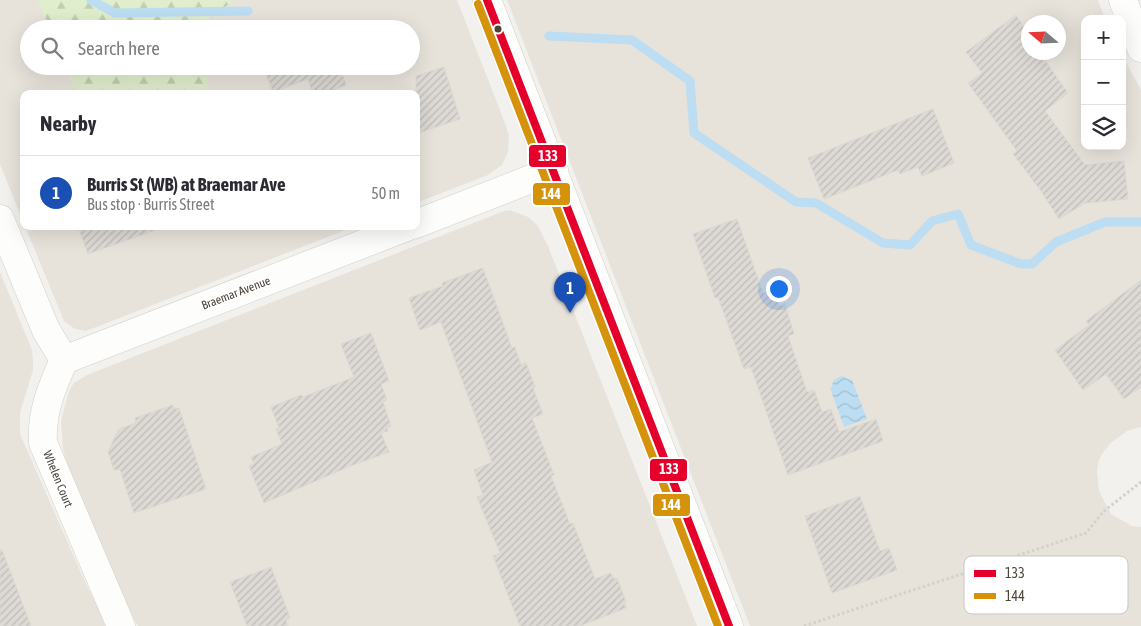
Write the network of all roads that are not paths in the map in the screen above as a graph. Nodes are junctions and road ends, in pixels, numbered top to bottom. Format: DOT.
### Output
graph roads {
  1 [pos="487,0"];
  2 [pos="1123,0"];
  3 [pos="1141,48"];
  4 [pos="554,170"];
  5 [pos="0,219"];
  6 [pos="420,222"];
  7 [pos="399,230"];
  8 [pos="64,360"];
  9 [pos="121,626"];
  10 [pos="729,626"];
  1 -- 4 [label="street"];
  2 -- 3 [label="street"];
  4 -- 6 [label="street"];
  4 -- 10 [label="street"];
  5 -- 8 [label="street"];
  7 -- 8 [label="street, Braemar Avenue"];
  8 -- 9 [label="street, Whelen Court"];
}
